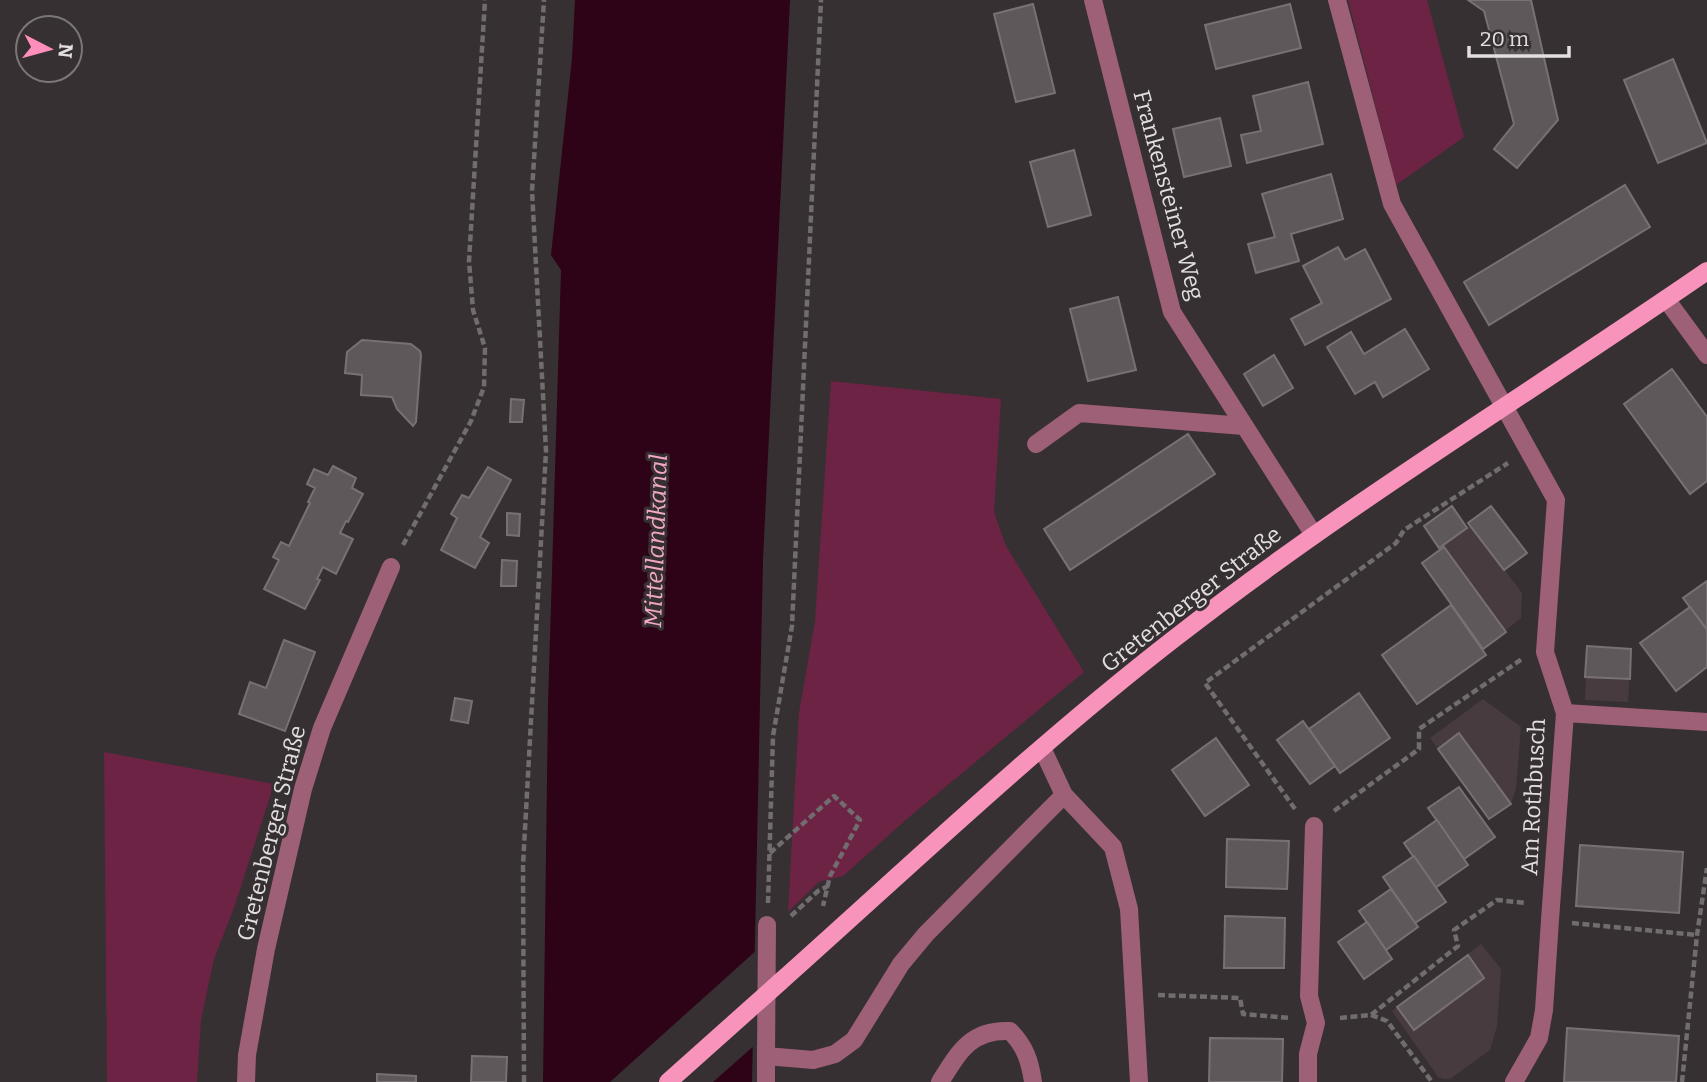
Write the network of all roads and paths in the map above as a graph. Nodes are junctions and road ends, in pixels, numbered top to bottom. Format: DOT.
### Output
graph roads {
  1 [pos="485,0"];
  2 [pos="544,0"];
  3 [pos="821,0"];
  4 [pos="1093,0"];
  5 [pos="1337,0"];
  6 [pos="1707,271"];
  7 [pos="1666,299"];
  8 [pos="1707,355"];
  9 [pos="1503,407"];
  10 [pos="1244,426"];
  11 [pos="1037,444"];
  12 [pos="1529,450"];
  13 [pos="1314,535"];
  14 [pos="391,567"];
  15 [pos="1545,652"];
  16 [pos="1565,713"];
  17 [pos="1707,722"];
  18 [pos="1042,748"];
  19 [pos="1064,795"];
  20 [pos="1314,826"];
  21 [pos="770,853"];
  22 [pos="1707,868"];
  23 [pos="828,886"];
  24 [pos="1706,890"];
  25 [pos="823,906"];
  26 [pos="1551,913"];
  27 [pos="767,931"];
  28 [pos="1697,935"];
  29 [pos="1160,995"];
  30 [pos="1371,1015"];
  31 [pos="1316,1023"];
  32 [pos="766,1056"];
  33 [pos="246,1082"];
  34 [pos="524,1082"];
  35 [pos="668,1082"];
  36 [pos="766,1082"];
  37 [pos="940,1082"];
  38 [pos="1033,1082"];
  39 [pos="1139,1082"];
  40 [pos="1308,1082"];
  41 [pos="1432,1082"];
  42 [pos="1514,1082"];
  43 [pos="1682,1082"];
  1 -- 14 [label="path"];
  2 -- 34 [label="path"];
  3 -- 21 [label="path"];
  4 -- 10 [label="street, Frankensteiner Weg"];
  5 -- 9 [label="street, Am Rothbusch"];
  6 -- 7 [label="main road, Gretenberger Straße"];
  7 -- 8 [label="street"];
  7 -- 9 [label="main road, Gretenberger Straße"];
  9 -- 12 [label="street, Am Rothbusch"];
  9 -- 13 [label="main road, Gretenberger Straße"];
  10 -- 11 [label="street"];
  10 -- 13 [label="street, Frankensteiner Weg"];
  12 -- 15 [label="street, Am Rothbusch"];
  12 -- 20 [label="path"];
  13 -- 18 [label="main road, Gretenberger Straße"];
  14 -- 33 [label="street, Gretenberger Straße"];
  15 -- 16 [label="street, Am Rothbusch"];
  15 -- 20 [label="path"];
  16 -- 17 [label="street"];
  16 -- 26 [label="street, Am Rothbusch"];
  18 -- 19 [label="street"];
  18 -- 35 [label="main road, Gretenberger Straße, bridge"];
  19 -- 32 [label="street"];
  19 -- 39 [label="street"];
  20 -- 31 [label="street"];
  21 -- 23 [label="path"];
  21 -- 27 [label="path"];
  22 -- 24 [label="path"];
  23 -- 25 [label="path"];
  23 -- 27 [label="path"];
  24 -- 28 [label="path"];
  26 -- 28 [label="path, Am Rothbusch"];
  26 -- 30 [label="path, Am Rothbusch"];
  26 -- 42 [label="street, Am Rothbusch"];
  27 -- 32 [label="street"];
  28 -- 43 [label="path"];
  29 -- 31 [label="path"];
  30 -- 31 [label="path"];
  30 -- 41 [label="path"];
  31 -- 40 [label="street"];
  32 -- 36 [label="street"];
  37 -- 38 [label="street"];
}
